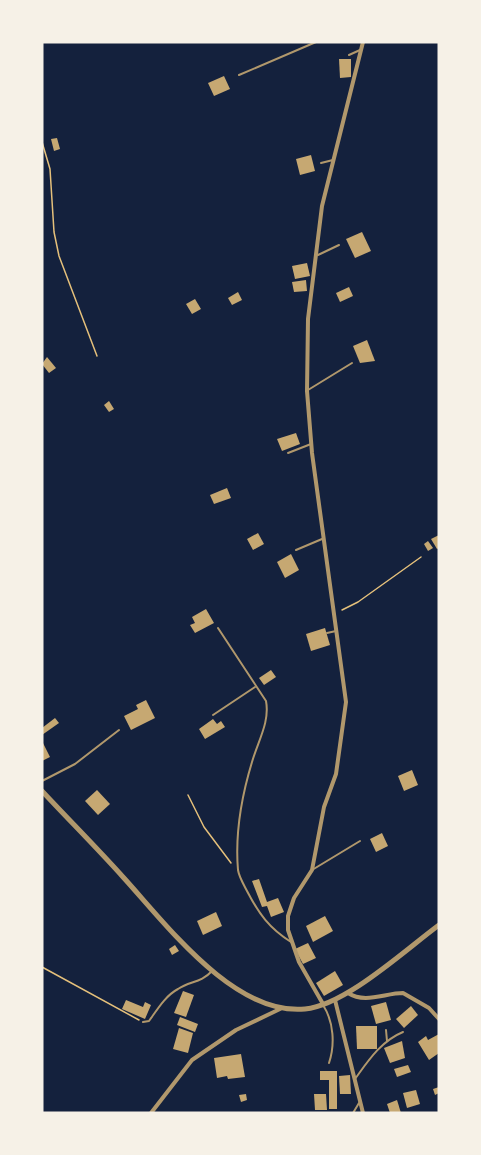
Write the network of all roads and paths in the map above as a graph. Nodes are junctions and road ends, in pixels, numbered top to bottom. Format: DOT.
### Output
graph roads {
  1 [pos="316,42"];
  2 [pos="363,42"];
  3 [pos="362,50"];
  4 [pos="349,55"];
  5 [pos="240,75"];
  6 [pos="42,142"];
  7 [pos="334,160"];
  8 [pos="321,163"];
  9 [pos="339,244"];
  10 [pos="314,257"];
  11 [pos="97,356"];
  12 [pos="352,363"];
  13 [pos="307,391"];
  14 [pos="311,444"];
  15 [pos="288,453"];
  16 [pos="322,539"];
  17 [pos="296,550"];
  18 [pos="421,557"];
  19 [pos="333,613"];
  20 [pos="218,628"];
  21 [pos="336,631"];
  22 [pos="327,633"];
  23 [pos="255,687"];
  24 [pos="213,715"];
  25 [pos="119,730"];
  26 [pos="42,781"];
  27 [pos="42,791"];
  28 [pos="188,795"];
  29 [pos="360,842"];
  30 [pos="312,870"];
  31 [pos="238,873"];
  32 [pos="439,925"];
  33 [pos="291,942"];
  34 [pos="42,967"];
  35 [pos="212,971"];
  36 [pos="348,993"];
  37 [pos="335,1000"];
  38 [pos="323,1005"];
  39 [pos="280,1009"];
  40 [pos="439,1019"];
  41 [pos="143,1022"];
  42 [pos="386,1030"];
  43 [pos="403,1032"];
  44 [pos="387,1041"];
  45 [pos="329,1063"];
  46 [pos="355,1079"];
  47 [pos="360,1102"];
  48 [pos="150,1113"];
  49 [pos="353,1113"];
  50 [pos="363,1113"];
  1 -- 5 [label="lane"];
  2 -- 3 [label="street"];
  3 -- 4 [label="lane"];
  3 -- 7 [label="street"];
  6 -- 11 [label="path"];
  7 -- 8 [label="lane"];
  7 -- 10 [label="street"];
  9 -- 10 [label="lane"];
  10 -- 13 [label="street"];
  12 -- 13 [label="lane"];
  13 -- 14 [label="street"];
  14 -- 15 [label="lane"];
  14 -- 16 [label="street"];
  16 -- 17 [label="lane"];
  16 -- 19 [label="street"];
  18 -- 19 [label="path"];
  19 -- 21 [label="street"];
  20 -- 23 [label="lane"];
  21 -- 22 [label="lane"];
  21 -- 30 [label="street"];
  23 -- 24 [label="lane"];
  23 -- 31 [label="lane"];
  25 -- 26 [label="lane"];
  27 -- 35 [label="street"];
  28 -- 31 [label="path"];
  29 -- 30 [label="lane"];
  30 -- 33 [label="street"];
  31 -- 33 [label="lane"];
  32 -- 36 [label="street"];
  33 -- 38 [label="street"];
  34 -- 41 [label="path"];
  35 -- 39 [label="street"];
  35 -- 41 [label="lane"];
  36 -- 37 [label="street"];
  36 -- 40 [label="street"];
  37 -- 38 [label="street"];
  37 -- 46 [label="street"];
  38 -- 39 [label="street"];
  38 -- 45 [label="lane"];
  39 -- 48 [label="street"];
  42 -- 44 [label="lane"];
  43 -- 44 [label="lane"];
  44 -- 46 [label="lane"];
  46 -- 47 [label="street"];
  47 -- 49 [label="lane"];
  47 -- 50 [label="street"];
}
